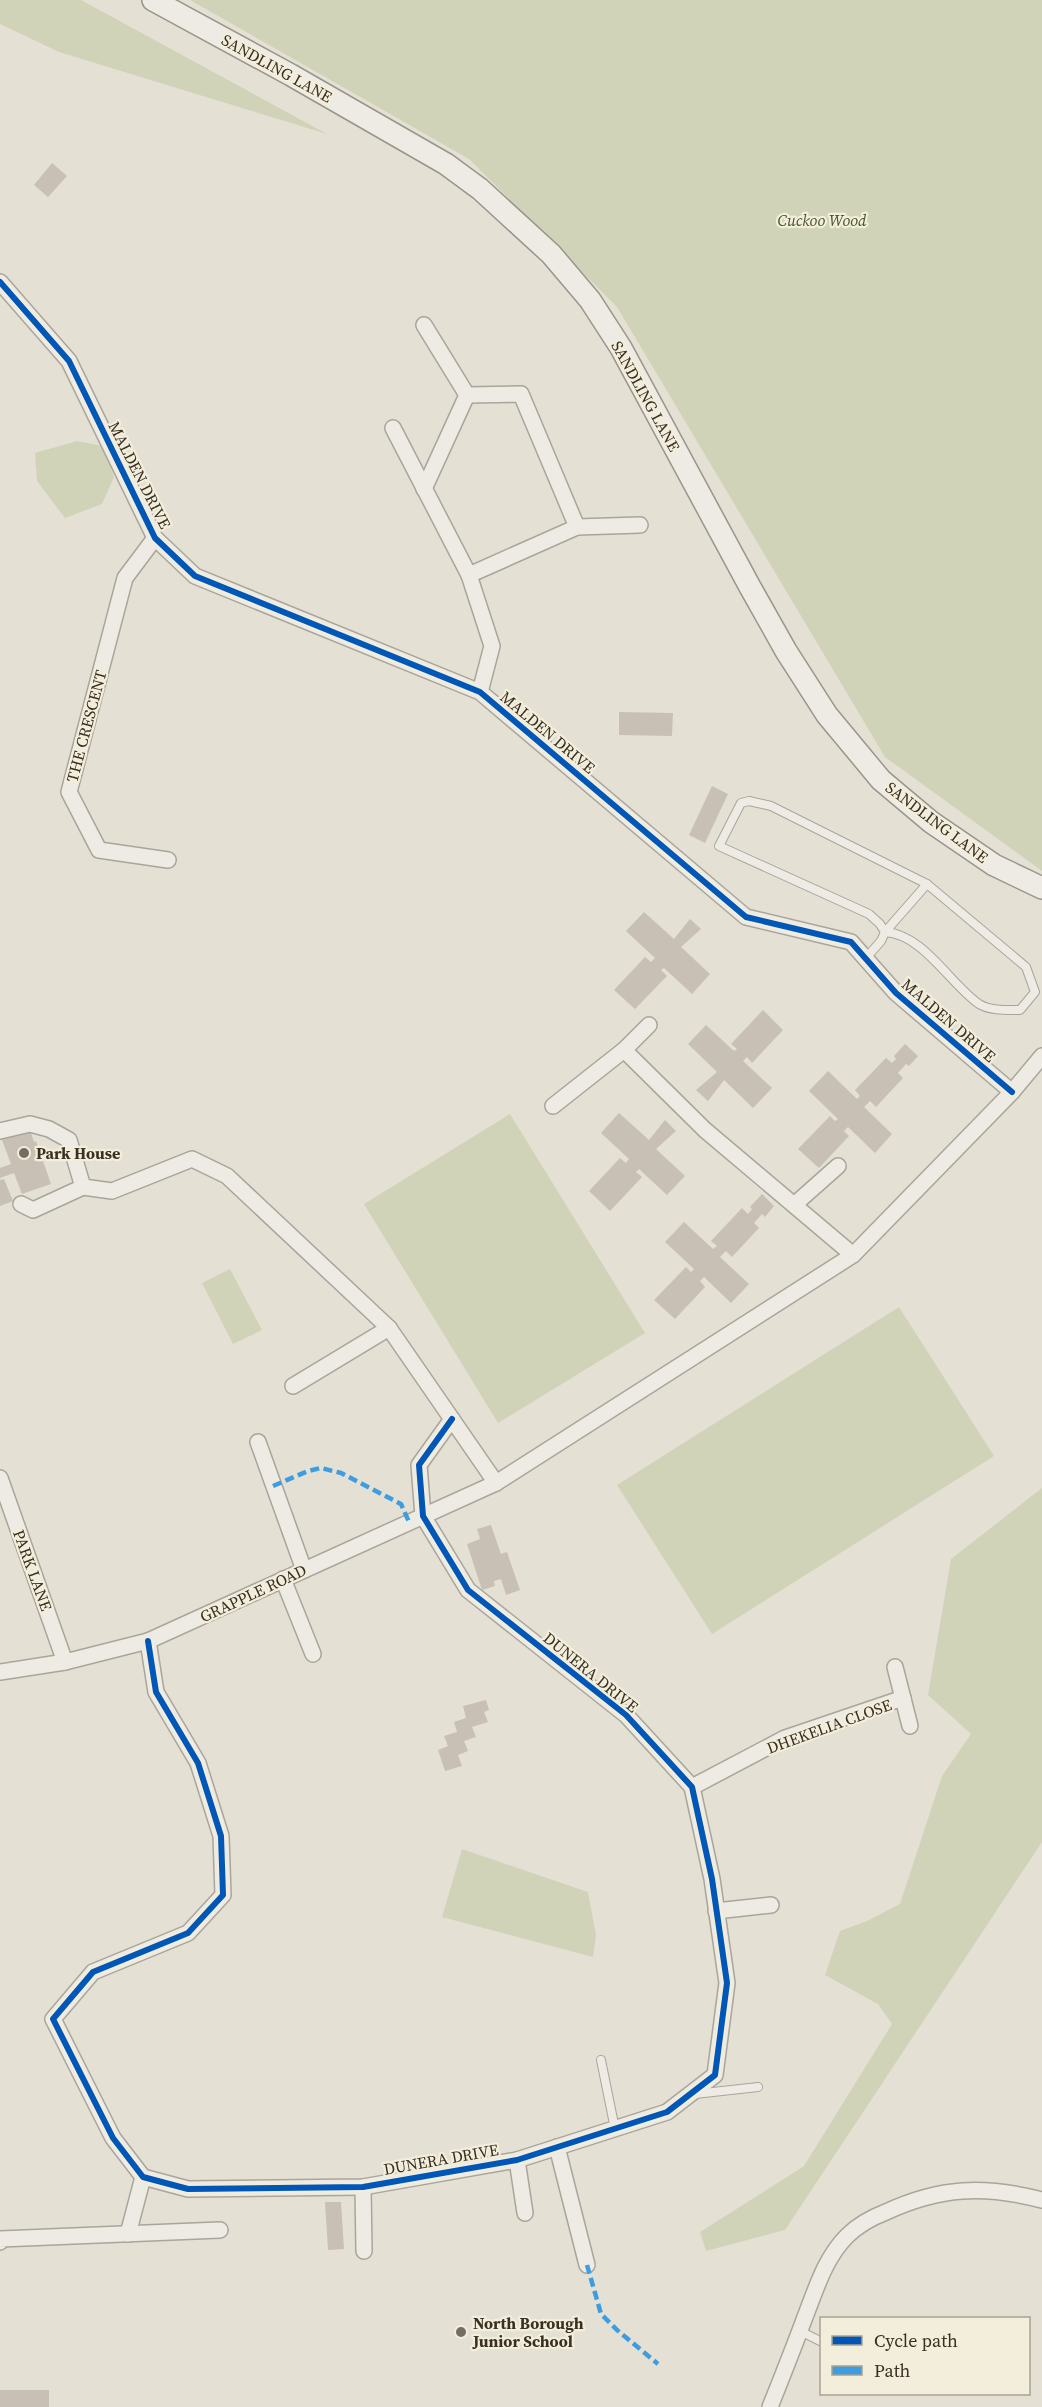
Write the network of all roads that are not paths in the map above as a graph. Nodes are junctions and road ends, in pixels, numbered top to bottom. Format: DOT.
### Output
graph roads {
  1 [pos="153,0"];
  2 [pos="0,282"];
  3 [pos="424,325"];
  4 [pos="467,395"];
  5 [pos="393,428"];
  6 [pos="424,489"];
  7 [pos="640,525"];
  8 [pos="577,527"];
  9 [pos="155,538"];
  10 [pos="469,575"];
  11 [pos="480,692"];
  12 [pos="168,860"];
  13 [pos="927,884"];
  14 [pos="1042,888"];
  15 [pos="885,932"];
  16 [pos="865,958"];
  17 [pos="649,1025"];
  18 [pos="624,1050"];
  19 [pos="1042,1056"];
  20 [pos="1012,1092"];
  21 [pos="553,1106"];
  22 [pos="0,1131"];
  23 [pos="838,1166"];
  24 [pos="83,1187"];
  25 [pos="21,1204"];
  26 [pos="794,1205"];
  27 [pos="853,1255"];
  28 [pos="388,1328"];
  29 [pos="293,1386"];
  30 [pos="452,1419"];
  31 [pos="258,1442"];
  32 [pos="0,1478"];
  33 [pos="496,1483"];
  34 [pos="423,1516"];
  35 [pos="304,1570"];
  36 [pos="284,1579"];
  37 [pos="148,1641"];
  38 [pos="313,1654"];
  39 [pos="65,1662"];
  40 [pos="895,1666"];
  41 [pos="0,1672"];
  42 [pos="903,1698"];
  43 [pos="910,1726"];
  44 [pos="692,1787"];
  45 [pos="771,1905"];
  46 [pos="716,1911"];
  47 [pos="601,2060"];
  48 [pos="758,2087"];
  49 [pos="690,2094"];
  50 [pos="615,2129"];
  51 [pos="557,2147"];
  52 [pos="517,2160"];
  53 [pos="142,2177"];
  54 [pos="363,2187"];
  55 [pos="1042,2200"];
  56 [pos="525,2213"];
  57 [pos="220,2230"];
  58 [pos="128,2234"];
  59 [pos="0,2242"];
  60 [pos="364,2251"];
  61 [pos="587,2265"];
  62 [pos="800,2331"];
  63 [pos="820,2341"];
  64 [pos="770,2407"];
  1 -- 14 [label="street, SANDLING LANE"];
  2 -- 9 [label="street, MALDEN DRIVE"];
  3 -- 4 [label="street"];
  4 -- 6 [label="street"];
  4 -- 8 [label="street"];
  5 -- 6 [label="street"];
  6 -- 10 [label="street"];
  7 -- 8 [label="street"];
  8 -- 10 [label="street"];
  9 -- 11 [label="street, MALDEN DRIVE"];
  9 -- 12 [label="street, THE CRESCENT"];
  10 -- 11 [label="street"];
  11 -- 16 [label="street, MALDEN DRIVE"];
  13 -- 15 [label="lane"];
  13 -- 15 [label="lane"];
  13 -- 15 [label="lane"];
  15 -- 16 [label="lane"];
  16 -- 20 [label="street, MALDEN DRIVE"];
  17 -- 18 [label="street"];
  18 -- 21 [label="street"];
  18 -- 26 [label="street"];
  19 -- 20 [label="street, GRAPPLE ROAD"];
  20 -- 27 [label="street, GRAPPLE ROAD"];
  22 -- 24 [label="street"];
  23 -- 26 [label="street"];
  24 -- 25 [label="street"];
  24 -- 28 [label="street"];
  26 -- 27 [label="street"];
  27 -- 33 [label="street, GRAPPLE ROAD"];
  28 -- 29 [label="street"];
  28 -- 30 [label="street"];
  30 -- 33 [label="street"];
  30 -- 34 [label="street"];
  31 -- 35 [label="street"];
  32 -- 39 [label="street, PARK LANE"];
  33 -- 34 [label="street, GRAPPLE ROAD"];
  34 -- 35 [label="street, GRAPPLE ROAD"];
  34 -- 44 [label="street, DUNERA DRIVE"];
  35 -- 36 [label="street, GRAPPLE ROAD"];
  36 -- 37 [label="street, GRAPPLE ROAD"];
  36 -- 38 [label="street"];
  37 -- 39 [label="street, GRAPPLE ROAD"];
  37 -- 53 [label="street"];
  39 -- 41 [label="street, GRAPPLE ROAD"];
  40 -- 42 [label="street, DHEKELIA CLOSE"];
  42 -- 43 [label="street, DHEKELIA CLOSE"];
  42 -- 44 [label="street, DHEKELIA CLOSE"];
  44 -- 46 [label="street, DUNERA DRIVE"];
  45 -- 46 [label="street"];
  46 -- 49 [label="street, DUNERA DRIVE"];
  47 -- 50 [label="lane"];
  48 -- 49 [label="lane"];
  49 -- 50 [label="street, DUNERA DRIVE"];
  50 -- 51 [label="street, DUNERA DRIVE"];
  51 -- 52 [label="street, DUNERA DRIVE"];
  51 -- 61 [label="street"];
  52 -- 54 [label="street, DUNERA DRIVE"];
  52 -- 56 [label="street"];
  53 -- 54 [label="street, DUNERA DRIVE"];
  53 -- 58 [label="street"];
  54 -- 60 [label="street"];
  55 -- 62 [label="street"];
  57 -- 58 [label="street"];
  58 -- 59 [label="street"];
  62 -- 63 [label="lane"];
  62 -- 64 [label="street"];
}
